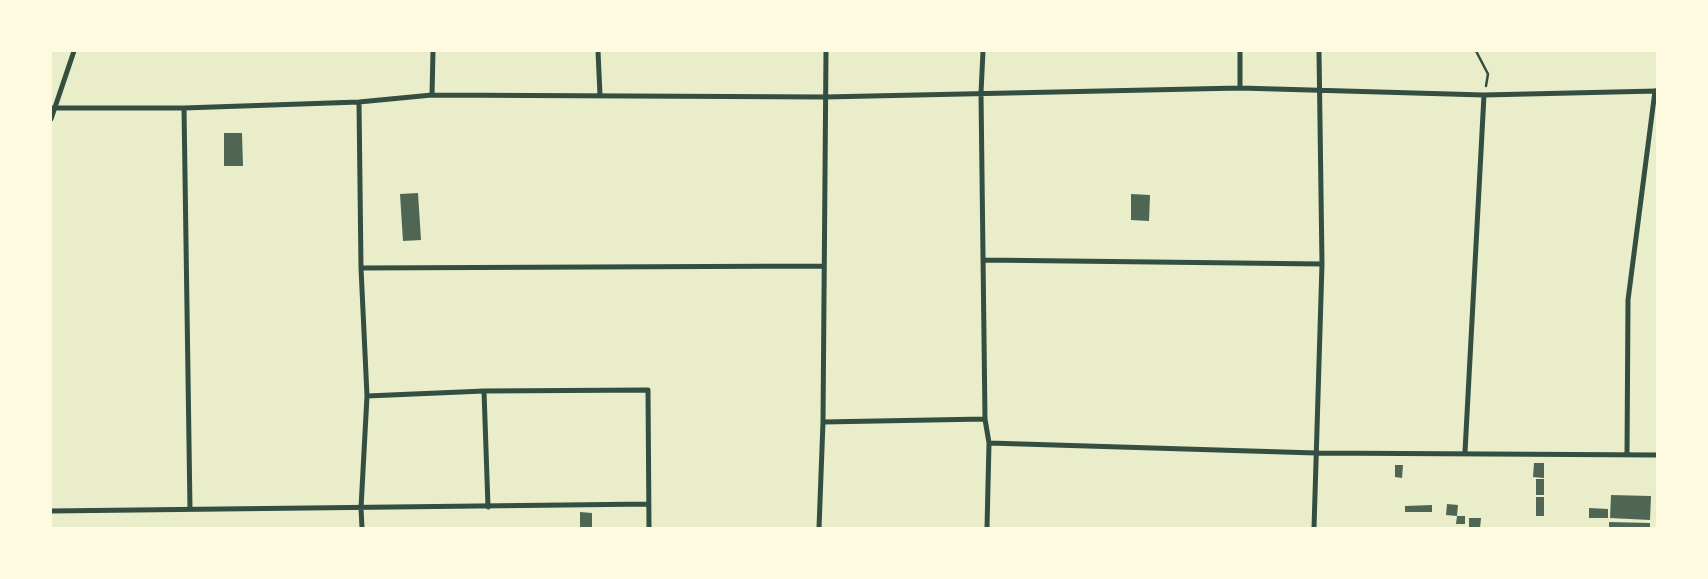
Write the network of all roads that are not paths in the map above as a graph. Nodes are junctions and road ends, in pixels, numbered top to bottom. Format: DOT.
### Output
graph roads {
  1 [pos="74,51"];
  2 [pos="433,51"];
  3 [pos="598,51"];
  4 [pos="826,51"];
  5 [pos="983,51"];
  6 [pos="1240,51"];
  7 [pos="1319,51"];
  8 [pos="1240,88"];
  9 [pos="1318,88"];
  10 [pos="1656,91"];
  11 [pos="980,93"];
  12 [pos="432,95"];
  13 [pos="1484,95"];
  14 [pos="600,96"];
  15 [pos="825,97"];
  16 [pos="359,102"];
  17 [pos="53,108"];
  18 [pos="184,108"];
  19 [pos="51,119"];
  20 [pos="983,260"];
  21 [pos="1322,264"];
  22 [pos="822,266"];
  23 [pos="361,268"];
  24 [pos="484,391"];
  25 [pos="367,396"];
  26 [pos="984,419"];
  27 [pos="823,422"];
  28 [pos="989,443"];
  29 [pos="1465,452"];
  30 [pos="1316,453"];
  31 [pos="1627,455"];
  32 [pos="1657,455"];
  33 [pos="649,504"];
  34 [pos="488,507"];
  35 [pos="361,508"];
  36 [pos="190,509"];
  37 [pos="51,511"];
  38 [pos="362,528"];
  39 [pos="649,528"];
  40 [pos="819,528"];
  41 [pos="987,528"];
  42 [pos="1314,528"];
  1 -- 17 [label="street"];
  2 -- 12 [label="street"];
  3 -- 14 [label="street"];
  4 -- 15 [label="street"];
  5 -- 11 [label="street"];
  6 -- 8 [label="street"];
  7 -- 9 [label="street"];
  8 -- 9 [label="street"];
  8 -- 11 [label="street"];
  9 -- 13 [label="street"];
  9 -- 21 [label="street"];
  10 -- 13 [label="street"];
  10 -- 31 [label="street"];
  11 -- 15 [label="street"];
  11 -- 20 [label="street"];
  12 -- 14 [label="street"];
  12 -- 16 [label="street"];
  13 -- 29 [label="street"];
  14 -- 15 [label="street"];
  15 -- 22 [label="street"];
  16 -- 18 [label="street"];
  16 -- 23 [label="street"];
  17 -- 18 [label="street"];
  17 -- 19 [label="street"];
  18 -- 36 [label="street"];
  20 -- 21 [label="street"];
  20 -- 26 [label="street"];
  21 -- 30 [label="street"];
  22 -- 23 [label="street"];
  22 -- 27 [label="street"];
  23 -- 25 [label="street"];
  24 -- 25 [label="street"];
  24 -- 33 [label="street"];
  24 -- 34 [label="street"];
  25 -- 35 [label="street"];
  26 -- 27 [label="street"];
  26 -- 28 [label="street"];
  27 -- 40 [label="street"];
  28 -- 30 [label="street"];
  28 -- 41 [label="street"];
  29 -- 30 [label="street"];
  29 -- 31 [label="street"];
  30 -- 42 [label="street"];
  31 -- 32 [label="street"];
  33 -- 34 [label="street"];
  33 -- 39 [label="street"];
  34 -- 35 [label="street"];
  35 -- 36 [label="street"];
  35 -- 38 [label="street"];
  36 -- 37 [label="street"];
}
